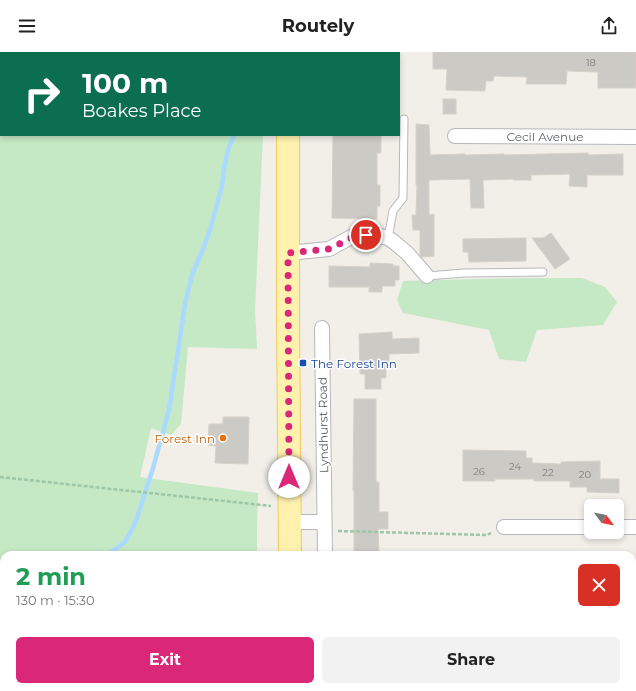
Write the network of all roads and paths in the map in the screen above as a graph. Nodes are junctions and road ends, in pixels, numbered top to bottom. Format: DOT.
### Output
graph roads {
  1 [pos="404,119"];
  2 [pos="288,136"];
  3 [pos="455,136"];
  4 [pos="636,137"];
  5 [pos="388,238"];
  6 [pos="288,253"];
  7 [pos="543,272"];
  8 [pos="427,276"];
  9 [pos="322,328"];
  10 [pos="0,477"];
  11 [pos="289,515"];
  12 [pos="324,526"];
  13 [pos="504,527"];
  14 [pos="584,527"];
  15 [pos="624,527"];
  16 [pos="636,527"];
  17 [pos="290,551"];
  18 [pos="325,551"];
  1 -- 5 [label="lane"];
  2 -- 6 [label="main road"];
  3 -- 4 [label="street, Cecil Avenue"];
  5 -- 6 [label="street"];
  5 -- 8 [label="street"];
  6 -- 11 [label="main road"];
  7 -- 8 [label="lane"];
  9 -- 12 [label="street, Lyndhurst Road"];
  10 -- 11 [label="path"];
  11 -- 12 [label="street"];
  11 -- 17 [label="main road"];
  12 -- 13 [label="path"];
  12 -- 18 [label="street, Lyndhurst Road"];
  13 -- 14 [label="street"];
  15 -- 16 [label="street"];
}
